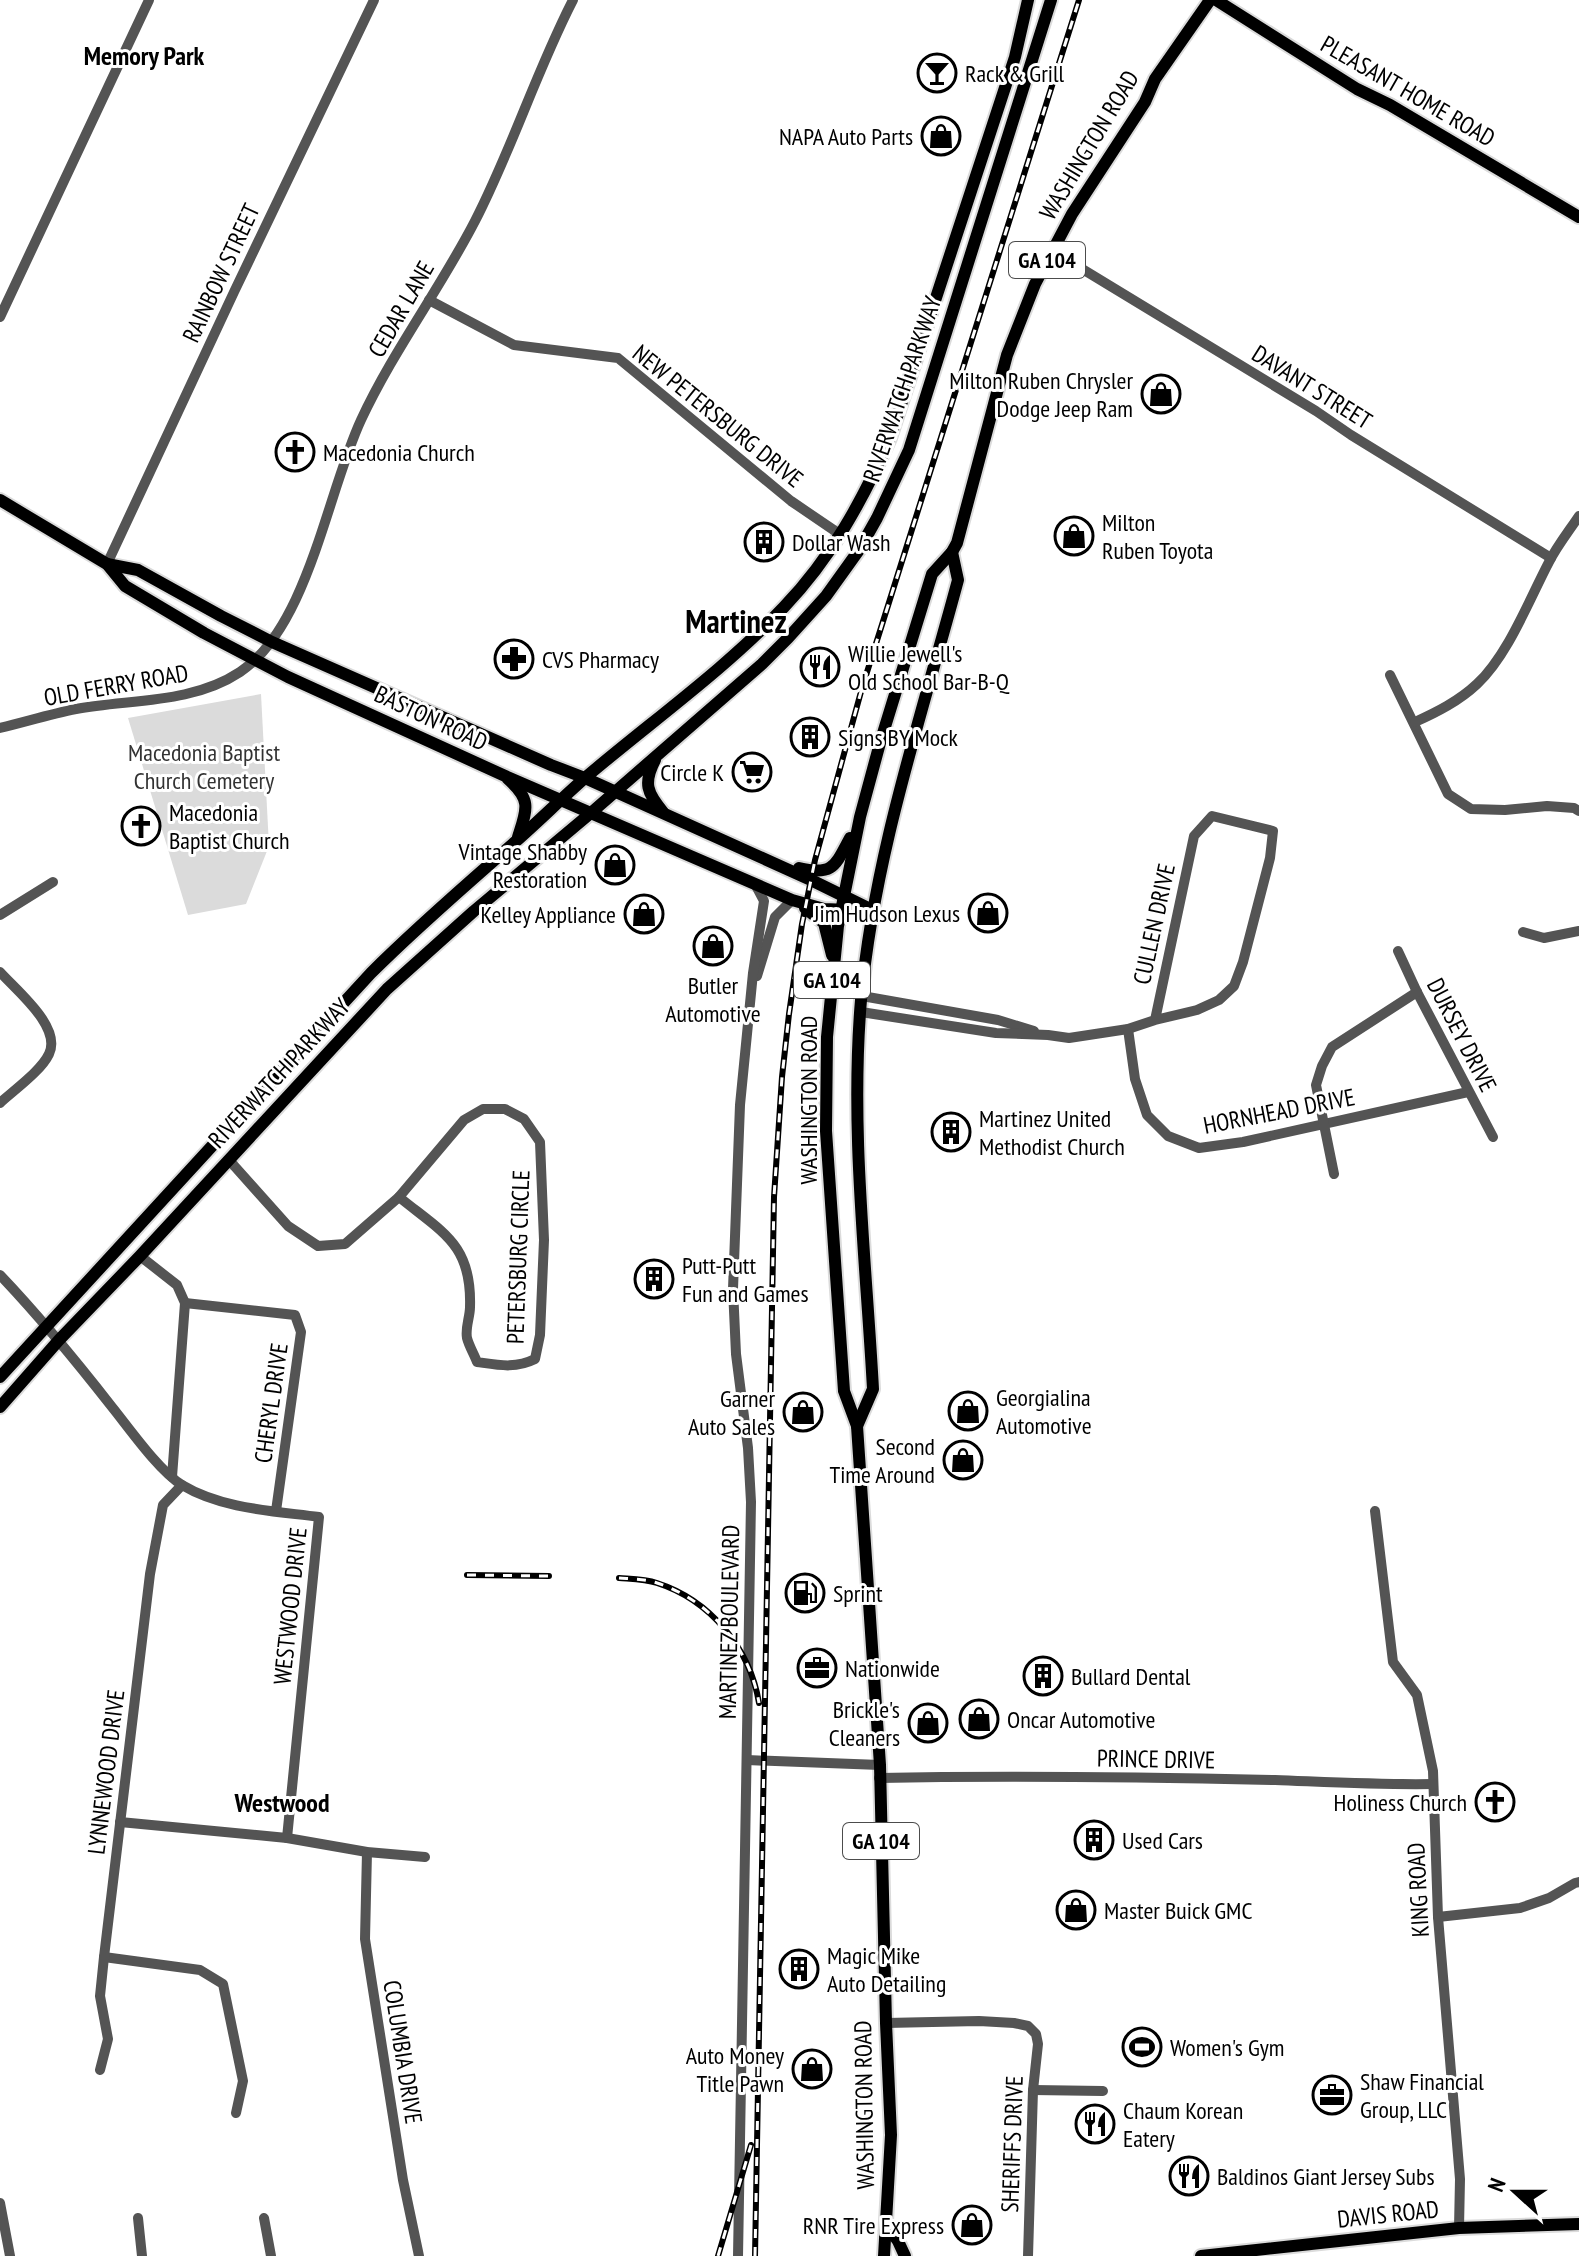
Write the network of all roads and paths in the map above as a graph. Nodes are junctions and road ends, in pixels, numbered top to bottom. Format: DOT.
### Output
graph roads {
  1 [pos="149,0"];
  2 [pos="374,0"];
  3 [pos="573,0"];
  4 [pos="1028,0"];
  5 [pos="1051,0"];
  6 [pos="1210,0"];
  7 [pos="1216,0"];
  8 [pos="1579,217"];
  9 [pos="1051,250"];
  10 [pos="429,300"];
  11 [pos="0,317"];
  12 [pos="1,501"];
  13 [pos="1579,516"];
  14 [pos="841,535"];
  15 [pos="952,552"];
  16 [pos="1551,558"];
  17 [pos="107,564"];
  18 [pos="759,631"];
  19 [pos="272,642"];
  20 [pos="776,650"];
  21 [pos="255,659"];
  22 [pos="1390,675"];
  23 [pos="1415,722"];
  24 [pos="0,728"];
  25 [pos="658,753"];
  26 [pos="503,775"];
  27 [pos="585,778"];
  28 [pos="614,792"];
  29 [pos="562,799"];
  30 [pos="1579,811"];
  31 [pos="592,812"];
  32 [pos="668,817"];
  33 [pos="858,825"];
  34 [pos="517,841"];
  35 [pos="784,868"];
  36 [pos="53,882"];
  37 [pos="755,884"];
  38 [pos="844,896"];
  39 [pos="792,900"];
  40 [pos="841,910"];
  41 [pos="874,911"];
  42 [pos="0,915"];
  43 [pos="1579,931"];
  44 [pos="1523,932"];
  45 [pos="1398,951"];
  46 [pos="834,961"];
  47 [pos="0,972"];
  48 [pos="752,990"];
  49 [pos="1417,992"];
  50 [pos="862,996"];
  51 [pos="861,1012"];
  52 [pos="1155,1020"];
  53 [pos="1128,1029"];
  54 [pos="1048,1035"];
  55 [pos="1468,1092"];
  56 [pos="0,1103"];
  57 [pos="1324,1124"];
  58 [pos="1493,1137"];
  59 [pos="229,1160"];
  60 [pos="1334,1174"];
  61 [pos="399,1197"];
  62 [pos="140,1256"];
  63 [pos="0,1275"];
  64 [pos="185,1303"];
  65 [pos="47,1326"];
  66 [pos="59,1340"];
  67 [pos="0,1377"];
  68 [pos="0,1407"];
  69 [pos="857,1426"];
  70 [pos="172,1477"];
  71 [pos="182,1485"];
  72 [pos="276,1511"];
  73 [pos="1375,1511"];
  74 [pos="747,1760"];
  75 [pos="880,1772"];
  76 [pos="1433,1784"];
  77 [pos="120,1822"];
  78 [pos="287,1838"];
  79 [pos="367,1852"];
  80 [pos="425,1857"];
  81 [pos="1579,1882"];
  82 [pos="1438,1917"];
  83 [pos="104,1957"];
  84 [pos="886,2023"];
  85 [pos="100,2070"];
  86 [pos="1033,2090"];
  87 [pos="1103,2091"];
  88 [pos="236,2113"];
  89 [pos="0,2203"];
  90 [pos="138,2218"];
  91 [pos="264,2218"];
  92 [pos="886,2224"];
  93 [pos="1579,2224"];
  94 [pos="1459,2228"];
  95 [pos="1230,2255"];
  96 [pos="10,2256"];
  97 [pos="142,2256"];
  98 [pos="271,2256"];
  99 [pos="419,2256"];
  100 [pos="738,2256"];
  101 [pos="884,2256"];
  102 [pos="905,2256"];
  103 [pos="1028,2256"];
  104 [pos="1201,2256"];
  1 -- 11 [label="street"];
  2 -- 17 [label="street, RAINBOW STREET"];
  3 -- 10 [label="street, CEDAR LANE"];
  4 -- 14 [label="main road, RIVERWATCH PARKWAY"];
  5 -- 20 [label="main road, RIVERWATCH PARKWAY"];
  6 -- 9 [label="main road, WASHINGTON ROAD / GA 104"];
  7 -- 8 [label="main road, PLEASANT HOME ROAD"];
  9 -- 15 [label="main road, WASHINGTON ROAD / GA 104"];
  9 -- 16 [label="street, DAVANT STREET"];
  10 -- 14 [label="street, NEW PETERSBURG DRIVE"];
  10 -- 19 [label="street, CEDAR LANE"];
  12 -- 17 [label="main road, BASTON ROAD"];
  13 -- 16 [label="street"];
  14 -- 18 [label="main road, RIVERWATCH PARKWAY"];
  15 -- 33 [label="main road, WASHINGTON ROAD / GA 104"];
  15 -- 41 [label="main road, WASHINGTON ROAD / GA 104"];
  16 -- 23 [label="street"];
  17 -- 19 [label="main road"];
  17 -- 21 [label="main road, BASTON ROAD"];
  18 -- 20 [label="main road"];
  18 -- 27 [label="main road, RIVERWATCH PARKWAY"];
  19 -- 21 [label="street, OLD FERRY ROAD"];
  19 -- 27 [label="main road"];
  20 -- 25 [label="main road, RIVERWATCH PARKWAY"];
  21 -- 24 [label="street, OLD FERRY ROAD"];
  21 -- 26 [label="main road, BASTON ROAD"];
  22 -- 23 [label="street"];
  23 -- 30 [label="street"];
  25 -- 28 [label="main road, RIVERWATCH PARKWAY"];
  25 -- 32 [label="main road"];
  26 -- 29 [label="main road, BASTON ROAD"];
  26 -- 34 [label="main road"];
  27 -- 28 [label="main road"];
  27 -- 29 [label="main road, RIVERWATCH PARKWAY"];
  28 -- 31 [label="main road, RIVERWATCH PARKWAY"];
  28 -- 32 [label="main road"];
  29 -- 31 [label="main road, BASTON ROAD"];
  29 -- 34 [label="main road, RIVERWATCH PARKWAY"];
  31 -- 37 [label="main road, BASTON ROAD"];
  31 -- 59 [label="main road, RIVERWATCH PARKWAY"];
  32 -- 35 [label="main road"];
  33 -- 35 [label="main road"];
  33 -- 38 [label="main road, WASHINGTON ROAD / GA 104"];
  34 -- 65 [label="main road, RIVERWATCH PARKWAY"];
  35 -- 38 [label="main road"];
  36 -- 42 [label="street"];
  37 -- 39 [label="main road, BASTON ROAD"];
  37 -- 48 [label="street, MARTINEZ BOULEVARD"];
  38 -- 40 [label="main road, WASHINGTON ROAD / GA 104"];
  38 -- 41 [label="main road"];
  39 -- 40 [label="main road, BASTON ROAD"];
  39 -- 46 [label="main road"];
  39 -- 48 [label="street, MARTINEZ BOULEVARD"];
  40 -- 41 [label="main road, BASTON ROAD"];
  40 -- 46 [label="main road, WASHINGTON ROAD / GA 104"];
  41 -- 50 [label="main road, WASHINGTON ROAD / GA 104"];
  43 -- 44 [label="street"];
  45 -- 49 [label="street, DURSEY DRIVE"];
  46 -- 69 [label="main road, WASHINGTON ROAD / GA 104"];
  47 -- 56 [label="street"];
  48 -- 74 [label="street, MARTINEZ BOULEVARD"];
  49 -- 55 [label="street, DURSEY DRIVE"];
  49 -- 57 [label="street"];
  50 -- 51 [label="main road, WASHINGTON ROAD / GA 104"];
  50 -- 54 [label="street"];
  51 -- 54 [label="street"];
  51 -- 69 [label="main road, WASHINGTON ROAD / GA 104"];
  52 -- 52 [label="street, CULLEN DRIVE"];
  52 -- 53 [label="street"];
  53 -- 54 [label="street"];
  53 -- 57 [label="street, HORNHEAD DRIVE"];
  55 -- 57 [label="street, HORNHEAD DRIVE"];
  55 -- 58 [label="street, DURSEY DRIVE"];
  57 -- 60 [label="street"];
  59 -- 61 [label="street, PETERSBURG CIRCLE"];
  59 -- 62 [label="main road, RIVERWATCH PARKWAY"];
  61 -- 61 [label="street, PETERSBURG CIRCLE"];
  62 -- 64 [label="street"];
  62 -- 66 [label="main road, RIVERWATCH PARKWAY"];
  63 -- 65 [label="street, WESTWOOD DRIVE"];
  64 -- 70 [label="street"];
  64 -- 72 [label="street, CHERYL DRIVE"];
  65 -- 66 [label="street, WESTWOOD DRIVE"];
  65 -- 67 [label="main road, RIVERWATCH PARKWAY"];
  66 -- 68 [label="main road, RIVERWATCH PARKWAY"];
  66 -- 70 [label="street, WESTWOOD DRIVE"];
  69 -- 75 [label="main road, WASHINGTON ROAD / GA 104"];
  70 -- 71 [label="street, WESTWOOD DRIVE"];
  71 -- 72 [label="street, WESTWOOD DRIVE"];
  71 -- 77 [label="street, LYNNEWOOD DRIVE"];
  72 -- 78 [label="street, WESTWOOD DRIVE"];
  73 -- 76 [label="street, KING ROAD"];
  74 -- 75 [label="street, PRINCE DRIVE"];
  74 -- 100 [label="street, MARTINEZ BOULEVARD"];
  75 -- 76 [label="street, PRINCE DRIVE"];
  75 -- 84 [label="main road, WASHINGTON ROAD / GA 104"];
  76 -- 82 [label="street, KING ROAD"];
  77 -- 78 [label="street"];
  77 -- 83 [label="street, LYNNEWOOD DRIVE"];
  78 -- 79 [label="street"];
  79 -- 80 [label="street"];
  79 -- 99 [label="street, COLUMBIA DRIVE"];
  81 -- 82 [label="street"];
  82 -- 94 [label="street, KING ROAD"];
  83 -- 85 [label="street, LYNNEWOOD DRIVE"];
  83 -- 88 [label="street"];
  84 -- 86 [label="street, SHERIFFS DRIVE"];
  84 -- 92 [label="main road, WASHINGTON ROAD / GA 104"];
  86 -- 87 [label="street"];
  86 -- 103 [label="street, SHERIFFS DRIVE"];
  89 -- 96 [label="street"];
  90 -- 97 [label="street"];
  91 -- 98 [label="street"];
  92 -- 101 [label="main road, WASHINGTON ROAD / GA 104"];
  92 -- 102 [label="main road"];
  93 -- 94 [label="main road, DAVIS ROAD"];
  94 -- 95 [label="main road, DAVIS ROAD"];
  95 -- 104 [label="main road, DAVIS ROAD"];
}
